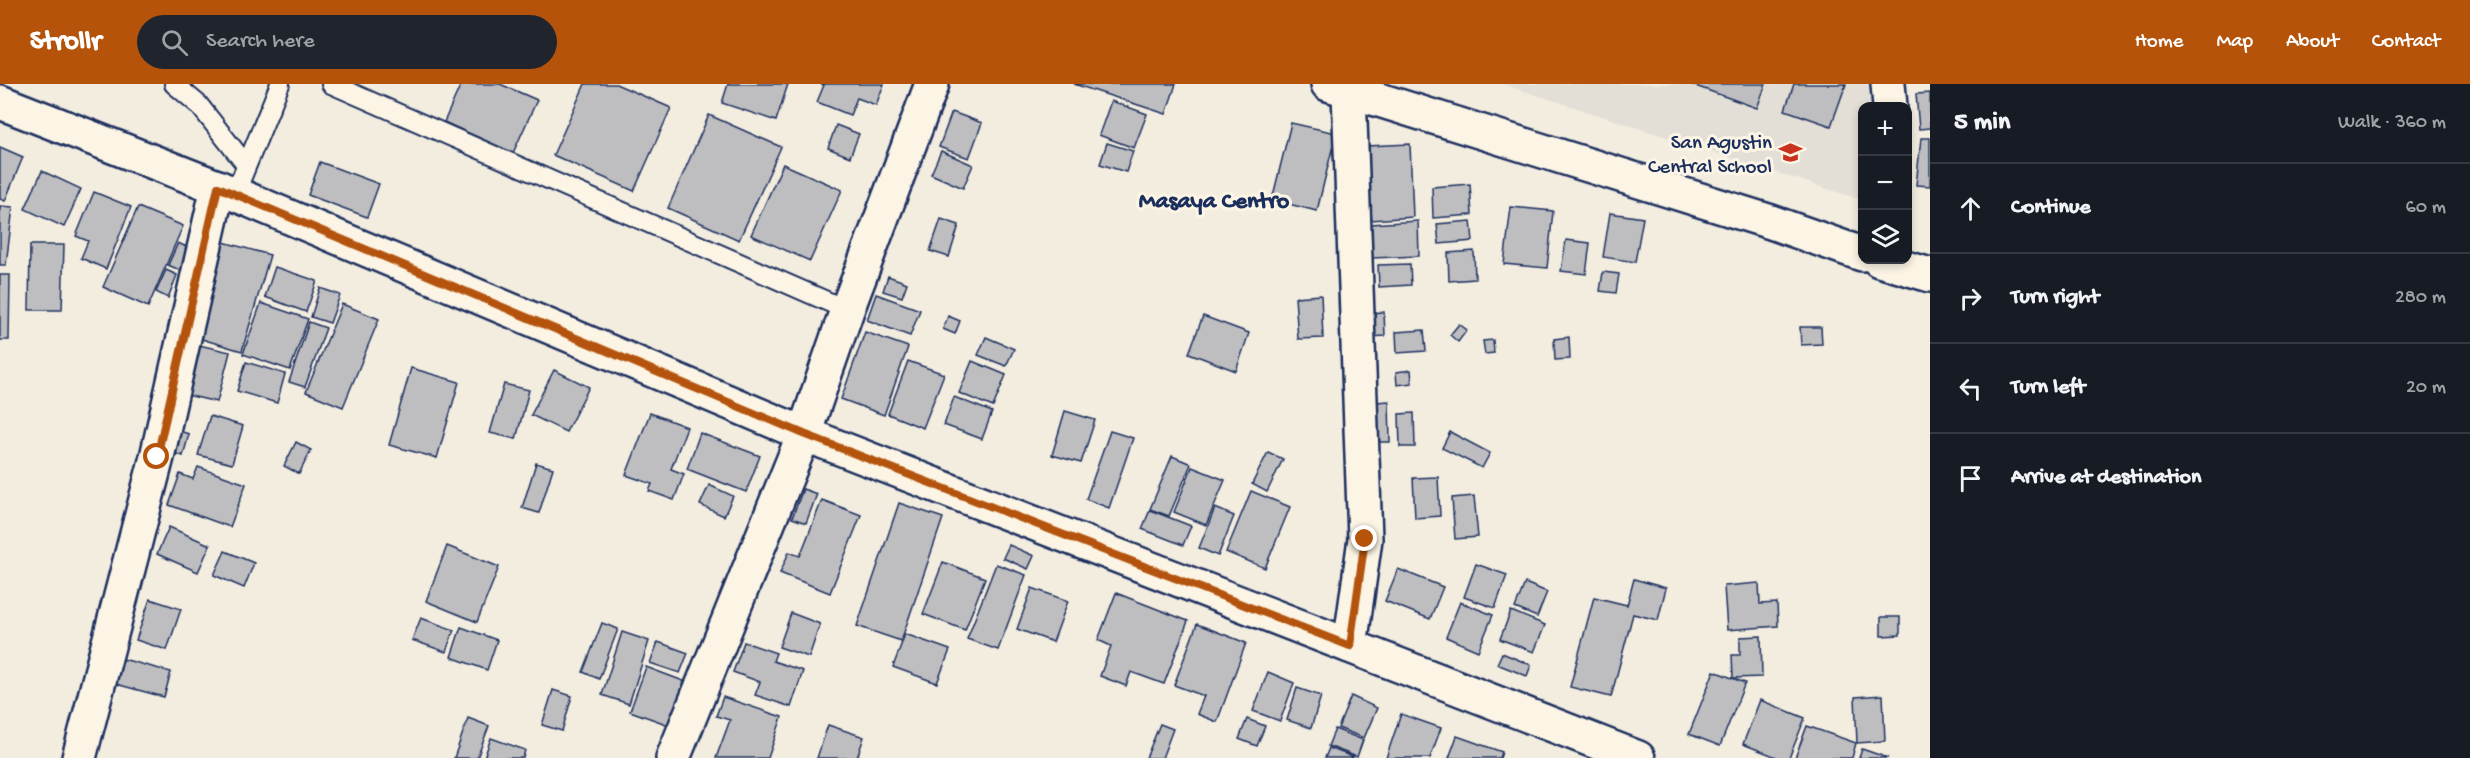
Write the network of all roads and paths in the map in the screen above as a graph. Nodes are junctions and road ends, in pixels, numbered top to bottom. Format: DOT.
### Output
graph roads {
  1 [pos="174,84"];
  2 [pos="280,84"];
  3 [pos="331,84"];
  4 [pos="932,84"];
  5 [pos="1888,84"];
  6 [pos="1339,88"];
  7 [pos="0,102"];
  8 [pos="1890,102"];
  9 [pos="233,182"];
  10 [pos="1858,252"];
  11 [pos="847,310"];
  12 [pos="804,434"];
  13 [pos="1350,646"];
  14 [pos="79,758"];
  15 [pos="673,758"];
  16 [pos="1638,758"];
  1 -- 9 [label="lane"];
  2 -- 9 [label="lane"];
  3 -- 11 [label="lane"];
  4 -- 11 [label="street"];
  5 -- 8 [label="street"];
  6 -- 10 [label="street"];
  6 -- 13 [label="street"];
  7 -- 9 [label="street"];
  9 -- 12 [label="street"];
  9 -- 14 [label="street"];
  11 -- 12 [label="street"];
  12 -- 13 [label="street"];
  12 -- 15 [label="street"];
  13 -- 16 [label="street"];
}
